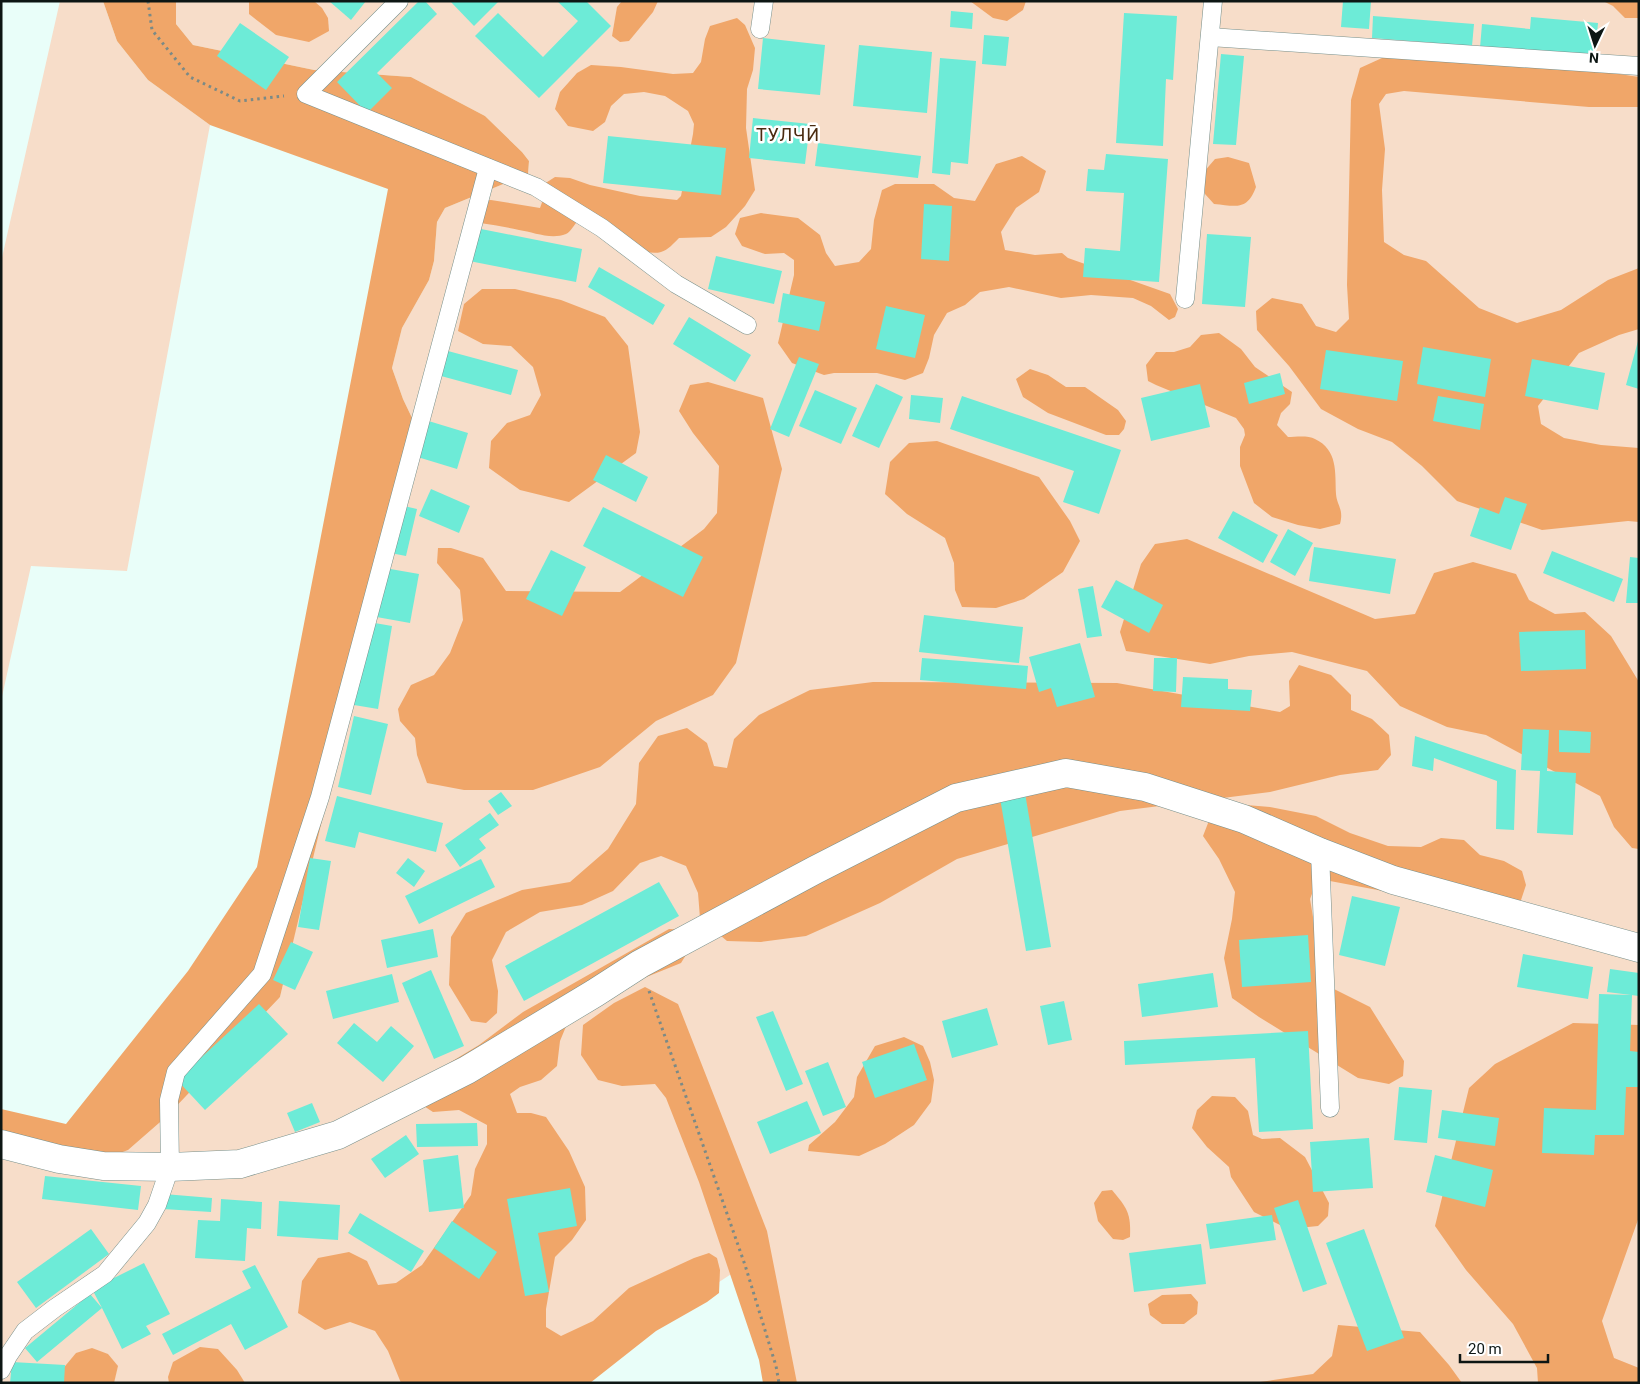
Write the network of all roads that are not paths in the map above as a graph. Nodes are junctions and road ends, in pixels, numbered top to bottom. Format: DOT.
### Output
graph roads {
  1 [pos="398,1"];
  2 [pos="764,1"];
  3 [pos="1212,1"];
  4 [pos="760,29"];
  5 [pos="1210,37"];
  6 [pos="1639,66"];
  7 [pos="488,168"];
  8 [pos="1186,299"];
  9 [pos="747,325"];
  10 [pos="1320,852"];
  11 [pos="1639,948"];
  12 [pos="1330,1108"];
  13 [pos="1,1144"];
  14 [pos="170,1167"];
  15 [pos="1,1370"];
  1 -- 7 [label="lane"];
  2 -- 4 [label="lane"];
  3 -- 5 [label="lane"];
  5 -- 6 [label="lane"];
  5 -- 8 [label="lane"];
  7 -- 9 [label="lane"];
  7 -- 14 [label="lane"];
  10 -- 11 [label="street"];
  10 -- 12 [label="lane"];
  10 -- 14 [label="street"];
  13 -- 14 [label="street"];
  14 -- 15 [label="lane"];
}
